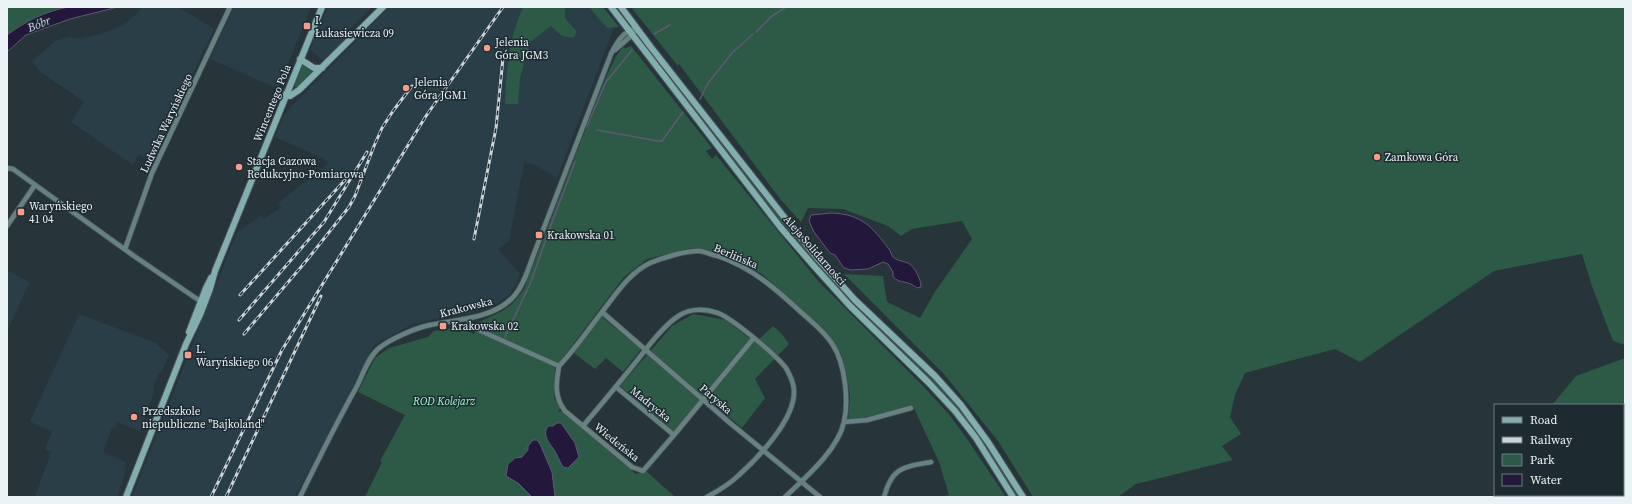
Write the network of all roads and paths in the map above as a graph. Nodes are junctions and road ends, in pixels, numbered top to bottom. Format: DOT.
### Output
graph roads {
  1 [pos="230,7"];
  2 [pos="322,7"];
  3 [pos="383,7"];
  4 [pos="611,7"];
  5 [pos="621,7"];
  6 [pos="637,28"];
  7 [pos="630,32"];
  8 [pos="300,59"];
  9 [pos="322,68"];
  10 [pos="286,94"];
  11 [pos="7,168"];
  12 [pos="35,185"];
  13 [pos="7,226"];
  14 [pos="125,249"];
  15 [pos="214,273"];
  16 [pos="200,301"];
  17 [pos="203,308"];
  18 [pos="602,312"];
  19 [pos="468,319"];
  20 [pos="754,338"];
  21 [pos="186,344"];
  22 [pos="646,350"];
  23 [pos="559,366"];
  24 [pos="616,387"];
  25 [pos="704,399"];
  26 [pos="911,408"];
  27 [pos="844,422"];
  28 [pos="583,426"];
  29 [pos="674,435"];
  30 [pos="763,449"];
  31 [pos="930,462"];
  32 [pos="802,481"];
  33 [pos="126,497"];
  34 [pos="300,497"];
  35 [pos="707,497"];
  36 [pos="785,497"];
  37 [pos="820,497"];
  38 [pos="884,497"];
  39 [pos="1013,497"];
  40 [pos="1023,497"];
  1 -- 14 [label="street, Ludwika Waryńskiego"];
  2 -- 8 [label="main road, Wincentego Pola"];
  3 -- 9 [label="main road"];
  4 -- 7 [label="main road, Aleja Solidarności"];
  5 -- 6 [label="main road, Aleja Solidarności"];
  6 -- 7 [label="street"];
  6 -- 40 [label="main road, Aleja Solidarności"];
  7 -- 19 [label="street, Krakowska"];
  7 -- 39 [label="main road, Aleja Solidarności"];
  8 -- 9 [label="main road"];
  8 -- 10 [label="main road, Wincentego Pola"];
  9 -- 10 [label="main road"];
  10 -- 15 [label="main road, Wincentego Pola"];
  11 -- 12 [label="street"];
  12 -- 13 [label="street"];
  12 -- 14 [label="street"];
  14 -- 16 [label="street"];
  15 -- 16 [label="main road, Wincentego Pola"];
  15 -- 17 [label="main road, Wincentego Pola"];
  16 -- 17 [label="street"];
  16 -- 21 [label="main road, Wincentego Pola"];
  17 -- 21 [label="main road, Wincentego Pola"];
  18 -- 22 [label="street, Paryska"];
  18 -- 23 [label="street, Berlińska"];
  18 -- 27 [label="street, Berlińska"];
  19 -- 23 [label="street"];
  19 -- 34 [label="street, Krakowska"];
  20 -- 22 [label="street, Madrycka"];
  20 -- 25 [label="street, Wiedeńska"];
  20 -- 30 [label="street, Madrycka"];
  21 -- 33 [label="main road, Wincentego Pola"];
  22 -- 24 [label="street, Madrycka"];
  22 -- 25 [label="street, Paryska"];
  23 -- 28 [label="street, Wiedeńska"];
  24 -- 28 [label="street, Madrycka"];
  24 -- 29 [label="street, Madrycka"];
  25 -- 29 [label="street, Wiedeńska"];
  25 -- 30 [label="street, Paryska"];
  26 -- 27 [label="street"];
  27 -- 32 [label="street, Berlińska"];
  28 -- 29 [label="street, Wiedeńska"];
  30 -- 32 [label="street, Paryska"];
  30 -- 35 [label="street, Madrycka"];
  31 -- 38 [label="street"];
  32 -- 36 [label="street, Berlińska"];
  32 -- 37 [label="street, Paryska"];
}
